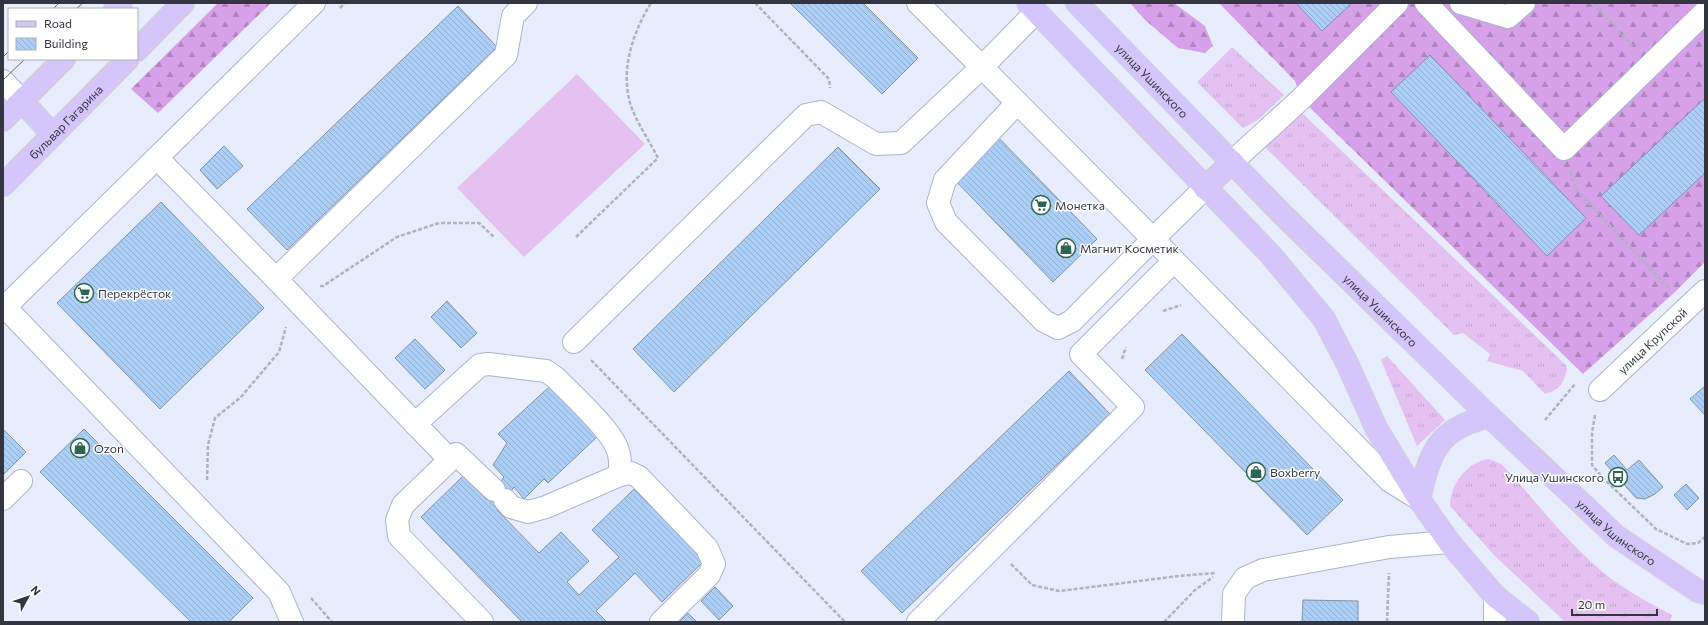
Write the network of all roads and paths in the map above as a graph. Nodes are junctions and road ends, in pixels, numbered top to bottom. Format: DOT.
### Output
graph roads {
  1 [pos="183,3"];
  2 [pos="314,3"];
  3 [pos="526,3"];
  4 [pos="651,3"];
  5 [pos="756,3"];
  6 [pos="918,3"];
  7 [pos="1077,3"];
  8 [pos="1397,3"];
  9 [pos="1426,3"];
  10 [pos="1461,3"];
  11 [pos="1524,3"];
  12 [pos="1594,3"];
  13 [pos="1036,6"];
  14 [pos="1705,12"];
  15 [pos="138,49"];
  16 [pos="63,60"];
  17 [pos="127,60"];
  18 [pos="1650,65"];
  19 [pos="982,67"];
  20 [pos="3,81"];
  21 [pos="22,101"];
  22 [pos="1017,103"];
  23 [pos="3,120"];
  24 [pos="844,125"];
  25 [pos="53,135"];
  26 [pos="1564,149"];
  27 [pos="157,158"];
  28 [pos="1232,162"];
  29 [pos="3,185"];
  30 [pos="1205,188"];
  31 [pos="576,236"];
  32 [pos="495,238"];
  33 [pos="1153,239"];
  34 [pos="1174,261"];
  35 [pos="276,279"];
  36 [pos="1705,291"];
  37 [pos="1183,304"];
  38 [pos="4,307"];
  39 [pos="1688,308"];
  40 [pos="1156,313"];
  41 [pos="287,322"];
  42 [pos="574,342"];
  43 [pos="1129,343"];
  44 [pos="1578,380"];
  45 [pos="1600,390"];
  46 [pos="1118,392"];
  47 [pos="1488,416"];
  48 [pos="1544,420"];
  49 [pos="415,424"];
  50 [pos="450,460"];
  51 [pos="620,475"];
  52 [pos="21,481"];
  53 [pos="207,488"];
  54 [pos="3,499"];
  55 [pos="1419,499"];
  56 [pos="1705,537"];
  57 [pos="1449,542"];
  58 [pos="1218,573"];
  59 [pos="1032,585"];
  60 [pos="1705,593"];
  61 [pos="1495,596"];
  62 [pos="292,622"];
  63 [pos="482,622"];
  64 [pos="661,622"];
  65 [pos="845,622"];
  66 [pos="918,622"];
  67 [pos="1233,622"];
  68 [pos="1495,622"];
  69 [pos="1528,622"];
  1 -- 15 [label="main road"];
  2 -- 27 [label="street"];
  3 -- 35 [label="street"];
  4 -- 31 [label="path"];
  5 -- 24 [label="path"];
  6 -- 19 [label="street"];
  7 -- 28 [label="main road, улица Ушинского"];
  8 -- 28 [label="street"];
  9 -- 26 [label="street"];
  10 -- 11 [label="street"];
  12 -- 18 [label="path"];
  13 -- 19 [label="street"];
  13 -- 30 [label="main road"];
  14 -- 18 [label="street"];
  16 -- 21 [label="main road"];
  17 -- 25 [label="main road, бульвар Гагарина"];
  18 -- 26 [label="street"];
  19 -- 22 [label="street"];
  19 -- 24 [label="street"];
  20 -- 21 [label="street"];
  21 -- 23 [label="main road"];
  21 -- 25 [label="main road"];
  22 -- 33 [label="street"];
  22 -- 33 [label="street"];
  24 -- 42 [label="street"];
  25 -- 29 [label="main road, бульвар Гагарина"];
  26 -- 39 [label="path"];
  27 -- 35 [label="street"];
  27 -- 38 [label="street"];
  28 -- 30 [label="main road"];
  28 -- 47 [label="main road, улица Ушинского"];
  30 -- 33 [label="street"];
  30 -- 55 [label="main road"];
  32 -- 35 [label="path"];
  33 -- 34 [label="street"];
  34 -- 46 [label="street"];
  34 -- 55 [label="street"];
  35 -- 49 [label="street"];
  36 -- 39 [label="street, улица Крупской"];
  37 -- 40 [label="path"];
  38 -- 62 [label="street"];
  39 -- 45 [label="street, улица Крупской"];
  41 -- 53 [label="path"];
  42 -- 65 [label="path"];
  43 -- 46 [label="path"];
  44 -- 48 [label="path"];
  45 -- 56 [label="path"];
  46 -- 66 [label="street"];
  47 -- 55 [label="main road"];
  47 -- 60 [label="main road, улица Ушинского"];
  49 -- 50 [label="street"];
  49 -- 51 [label="street"];
  50 -- 51 [label="street"];
  50 -- 63 [label="street"];
  51 -- 64 [label="street"];
  52 -- 54 [label="street"];
  55 -- 57 [label="main road"];
  57 -- 61 [label="main road"];
  57 -- 67 [label="street"];
  58 -- 59 [label="path"];
  61 -- 68 [label="street"];
  61 -- 69 [label="main road"];
}
